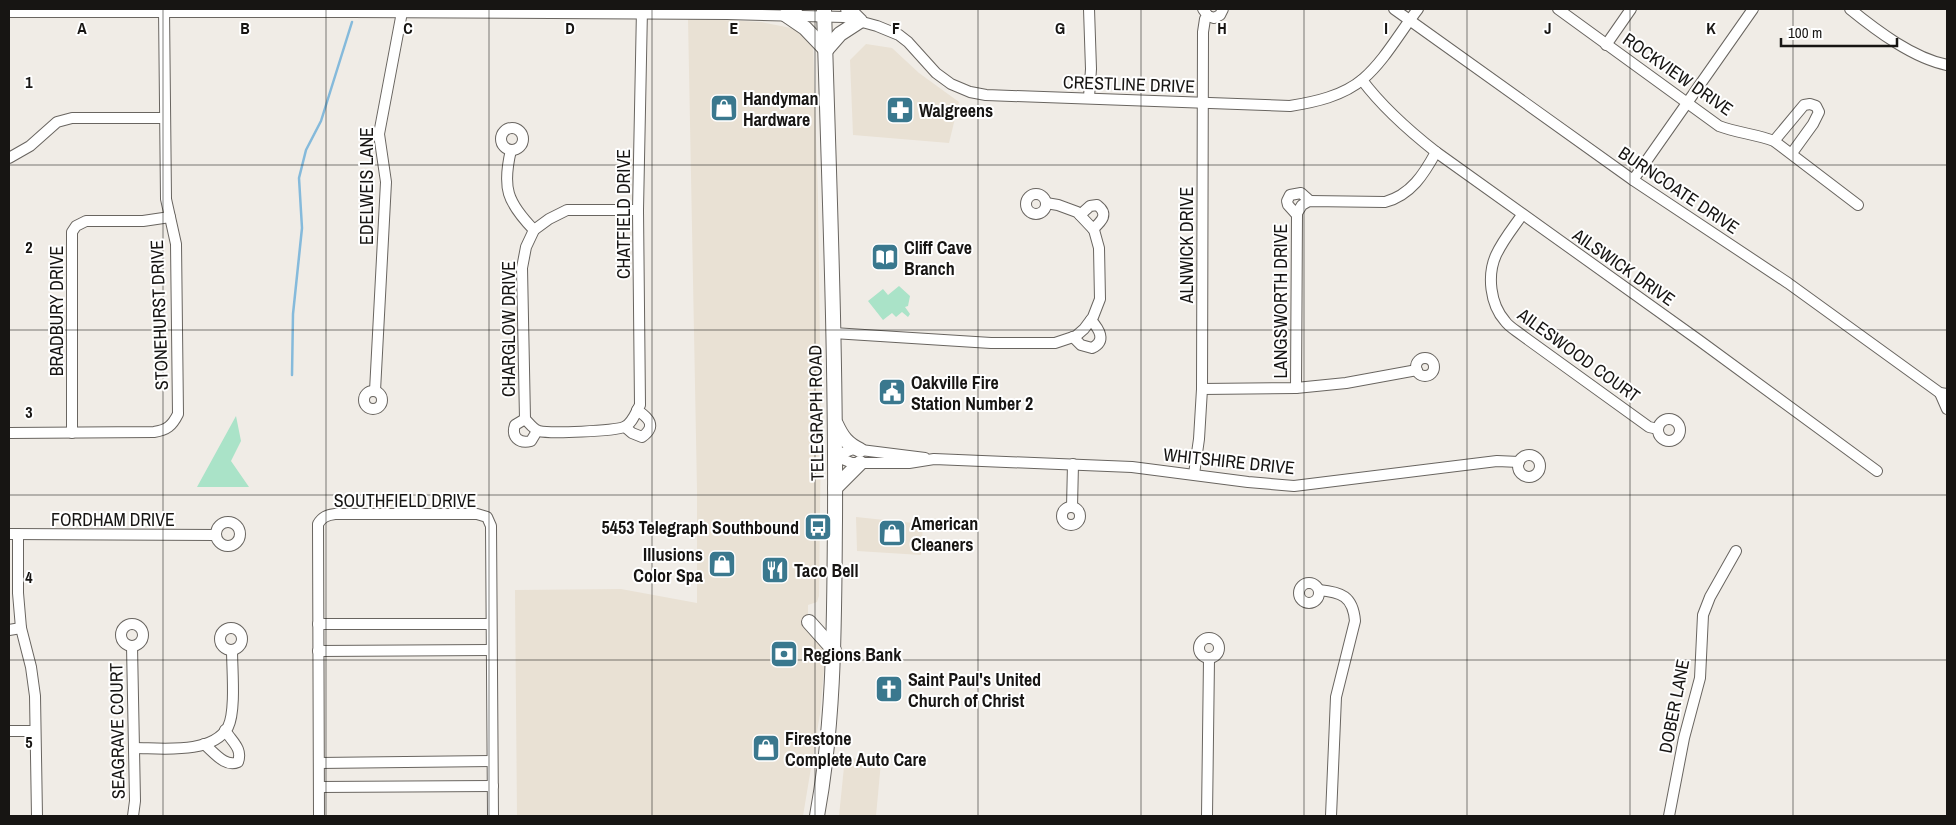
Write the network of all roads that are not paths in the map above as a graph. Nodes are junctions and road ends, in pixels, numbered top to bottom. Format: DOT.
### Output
graph roads {
  1 [pos="848,9"];
  2 [pos="1090,9"];
  3 [pos="1223,9"];
  4 [pos="1394,9"];
  5 [pos="1418,9"];
  6 [pos="1558,9"];
  7 [pos="1631,9"];
  8 [pos="1753,9"];
  9 [pos="1850,9"];
  10 [pos="164,10"];
  11 [pos="642,11"];
  12 [pos="9,12"];
  13 [pos="402,12"];
  14 [pos="790,12"];
  15 [pos="824,12"];
  16 [pos="1206,12"];
  17 [pos="1409,20"];
  18 [pos="860,21"];
  19 [pos="1606,45"];
  20 [pos="826,50"];
  21 [pos="1947,65"];
  22 [pos="1362,80"];
  23 [pos="1089,98"];
  24 [pos="1202,102"];
  25 [pos="1687,103"];
  26 [pos="165,118"];
  27 [pos="1774,141"];
  28 [pos="511,150"];
  29 [pos="1436,152"];
  30 [pos="1792,153"];
  31 [pos="9,158"];
  32 [pos="1633,180"];
  33 [pos="1310,201"];
  34 [pos="1046,204"];
  35 [pos="1858,205"];
  36 [pos="638,210"];
  37 [pos="1296,214"];
  38 [pos="1080,215"];
  39 [pos="1522,215"];
  40 [pos="170,218"];
  41 [pos="1094,229"];
  42 [pos="534,230"];
  43 [pos="1091,320"];
  44 [pos="834,333"];
  45 [pos="1073,337"];
  46 [pos="1417,370"];
  47 [pos="1296,388"];
  48 [pos="1202,389"];
  49 [pos="375,390"];
  50 [pos="1945,394"];
  51 [pos="1947,409"];
  52 [pos="635,414"];
  53 [pos="525,419"];
  54 [pos="835,421"];
  55 [pos="625,427"];
  56 [pos="1658,429"];
  57 [pos="537,431"];
  58 [pos="9,433"];
  59 [pos="72,433"];
  60 [pos="835,456"];
  61 [pos="860,456"];
  62 [pos="1519,462"];
  63 [pos="1073,464"];
  64 [pos="1877,471"];
  65 [pos="1194,474"];
  66 [pos="835,488"];
  67 [pos="1072,507"];
  68 [pos="14,534"];
  69 [pos="216,535"];
  70 [pos="1736,550"];
  71 [pos="1318,590"];
  72 [pos="809,622"];
  73 [pos="318,624"];
  74 [pos="491,624"];
  75 [pos="21,628"];
  76 [pos="9,630"];
  77 [pos="132,646"];
  78 [pos="232,650"];
  79 [pos="491,650"];
  80 [pos="834,650"];
  81 [pos="318,651"];
  82 [pos="1209,658"];
  83 [pos="225,730"];
  84 [pos="9,731"];
  85 [pos="35,731"];
  86 [pos="204,744"];
  87 [pos="134,748"];
  88 [pos="492,761"];
  89 [pos="319,763"];
  90 [pos="492,786"];
  91 [pos="319,787"];
  92 [pos="37,816"];
  93 [pos="133,816"];
  94 [pos="319,816"];
  95 [pos="493,816"];
  96 [pos="817,816"];
  97 [pos="1207,816"];
  98 [pos="1332,816"];
  99 [pos="1669,816"];
  1 -- 18 [label="main road"];
  2 -- 23 [label="street"];
  3 -- 16 [label="street, ALNWICK DRIVE"];
  4 -- 17 [label="street, BURNCOATE DRIVE"];
  5 -- 17 [label="street, CRESTLINE DRIVE"];
  6 -- 19 [label="street, ROCKVIEW DRIVE"];
  7 -- 19 [label="street"];
  8 -- 25 [label="street"];
  9 -- 21 [label="street"];
  10 -- 12 [label="street, CRESTLINE DRIVE"];
  10 -- 13 [label="street, CRESTLINE DRIVE"];
  10 -- 26 [label="street, STONEHURST DRIVE"];
  11 -- 13 [label="street, CRESTLINE DRIVE"];
  11 -- 14 [label="street, CRESTLINE DRIVE"];
  11 -- 36 [label="street, CHATFIELD DRIVE"];
  13 -- 49 [label="street, EDELWEIS LANE"];
  14 -- 15 [label="street, CRESTLINE DRIVE"];
  14 -- 20 [label="main road"];
  15 -- 18 [label="street, CRESTLINE DRIVE"];
  15 -- 20 [label="main road, TELEGRAPH ROAD"];
  16 -- 24 [label="street, ALNWICK DRIVE"];
  17 -- 22 [label="street, CRESTLINE DRIVE"];
  17 -- 32 [label="street, BURNCOATE DRIVE"];
  18 -- 20 [label="main road"];
  18 -- 23 [label="street, CRESTLINE DRIVE"];
  19 -- 25 [label="street, ROCKVIEW DRIVE"];
  20 -- 44 [label="main road, TELEGRAPH ROAD"];
  22 -- 24 [label="street, CRESTLINE DRIVE"];
  22 -- 29 [label="street, AILSWICK DRIVE"];
  23 -- 24 [label="street, CRESTLINE DRIVE"];
  24 -- 48 [label="street, ALNWICK DRIVE"];
  25 -- 27 [label="street, ROCKVIEW DRIVE"];
  25 -- 32 [label="street"];
  26 -- 31 [label="street"];
  26 -- 40 [label="street, STONEHURST DRIVE"];
  27 -- 30 [label="street, ROCKVIEW DRIVE"];
  27 -- 30 [label="street"];
  28 -- 42 [label="street"];
  29 -- 33 [label="street, LANGSWORTH DRIVE"];
  29 -- 39 [label="street, AILSWICK DRIVE"];
  30 -- 35 [label="street, ROCKVIEW DRIVE"];
  32 -- 50 [label="street, BURNCOATE DRIVE"];
  33 -- 37 [label="street, LANGSWORTH DRIVE"];
  33 -- 37 [label="street, LANGSWORTH DRIVE"];
  34 -- 38 [label="street"];
  36 -- 42 [label="street"];
  36 -- 52 [label="street, CHATFIELD DRIVE"];
  37 -- 47 [label="street, LANGSWORTH DRIVE"];
  38 -- 41 [label="street"];
  38 -- 41 [label="street"];
  39 -- 56 [label="street, AILESWOOD COURT"];
  39 -- 64 [label="street, AILSWICK DRIVE"];
  40 -- 59 [label="street, BRADBURY DRIVE"];
  40 -- 59 [label="street, STONEHURST DRIVE"];
  41 -- 43 [label="street"];
  42 -- 53 [label="street, CHARGLOW DRIVE"];
  43 -- 45 [label="street"];
  43 -- 45 [label="street"];
  44 -- 45 [label="street"];
  44 -- 54 [label="main road, TELEGRAPH ROAD"];
  46 -- 47 [label="street"];
  47 -- 48 [label="street"];
  48 -- 65 [label="street, ALNWICK DRIVE"];
  50 -- 51 [label="street"];
  52 -- 55 [label="street"];
  52 -- 55 [label="street, CHARGLOW DRIVE"];
  53 -- 57 [label="street, CHARGLOW DRIVE"];
  53 -- 57 [label="street, CHARGLOW DRIVE"];
  54 -- 60 [label="main road, TELEGRAPH ROAD"];
  54 -- 61 [label="main road"];
  55 -- 57 [label="street, CHARGLOW DRIVE"];
  58 -- 59 [label="street, STONEHURST DRIVE"];
  60 -- 61 [label="street, WHITSHIRE DRIVE"];
  60 -- 66 [label="main road, TELEGRAPH ROAD"];
  61 -- 63 [label="street, WHITSHIRE DRIVE"];
  61 -- 66 [label="main road"];
  62 -- 65 [label="street, WHITSHIRE DRIVE"];
  63 -- 65 [label="street, WHITSHIRE DRIVE"];
  63 -- 67 [label="street"];
  66 -- 80 [label="main road, TELEGRAPH ROAD"];
  68 -- 69 [label="street, FORDHAM DRIVE"];
  68 -- 75 [label="street"];
  70 -- 99 [label="street, DOBER LANE"];
  71 -- 98 [label="street"];
  72 -- 80 [label="main road"];
  73 -- 74 [label="street"];
  73 -- 74 [label="street, SOUTHFIELD DRIVE"];
  73 -- 81 [label="street, SOUTHFIELD DRIVE"];
  74 -- 79 [label="street, SOUTHFIELD DRIVE"];
  75 -- 76 [label="street"];
  75 -- 85 [label="street"];
  77 -- 87 [label="street, SEAGRAVE COURT"];
  78 -- 83 [label="street"];
  79 -- 81 [label="street"];
  79 -- 88 [label="street, SOUTHFIELD DRIVE"];
  80 -- 96 [label="main road, TELEGRAPH ROAD"];
  81 -- 89 [label="street, SOUTHFIELD DRIVE"];
  82 -- 97 [label="street"];
  83 -- 86 [label="street"];
  83 -- 86 [label="street"];
  84 -- 85 [label="street"];
  85 -- 92 [label="street"];
  86 -- 87 [label="street"];
  87 -- 93 [label="street, SEAGRAVE COURT"];
  88 -- 89 [label="street"];
  88 -- 90 [label="street, SOUTHFIELD DRIVE"];
  89 -- 91 [label="street, SOUTHFIELD DRIVE"];
  90 -- 91 [label="street"];
  90 -- 95 [label="street, SOUTHFIELD DRIVE"];
  91 -- 94 [label="street, SOUTHFIELD DRIVE"];
}
